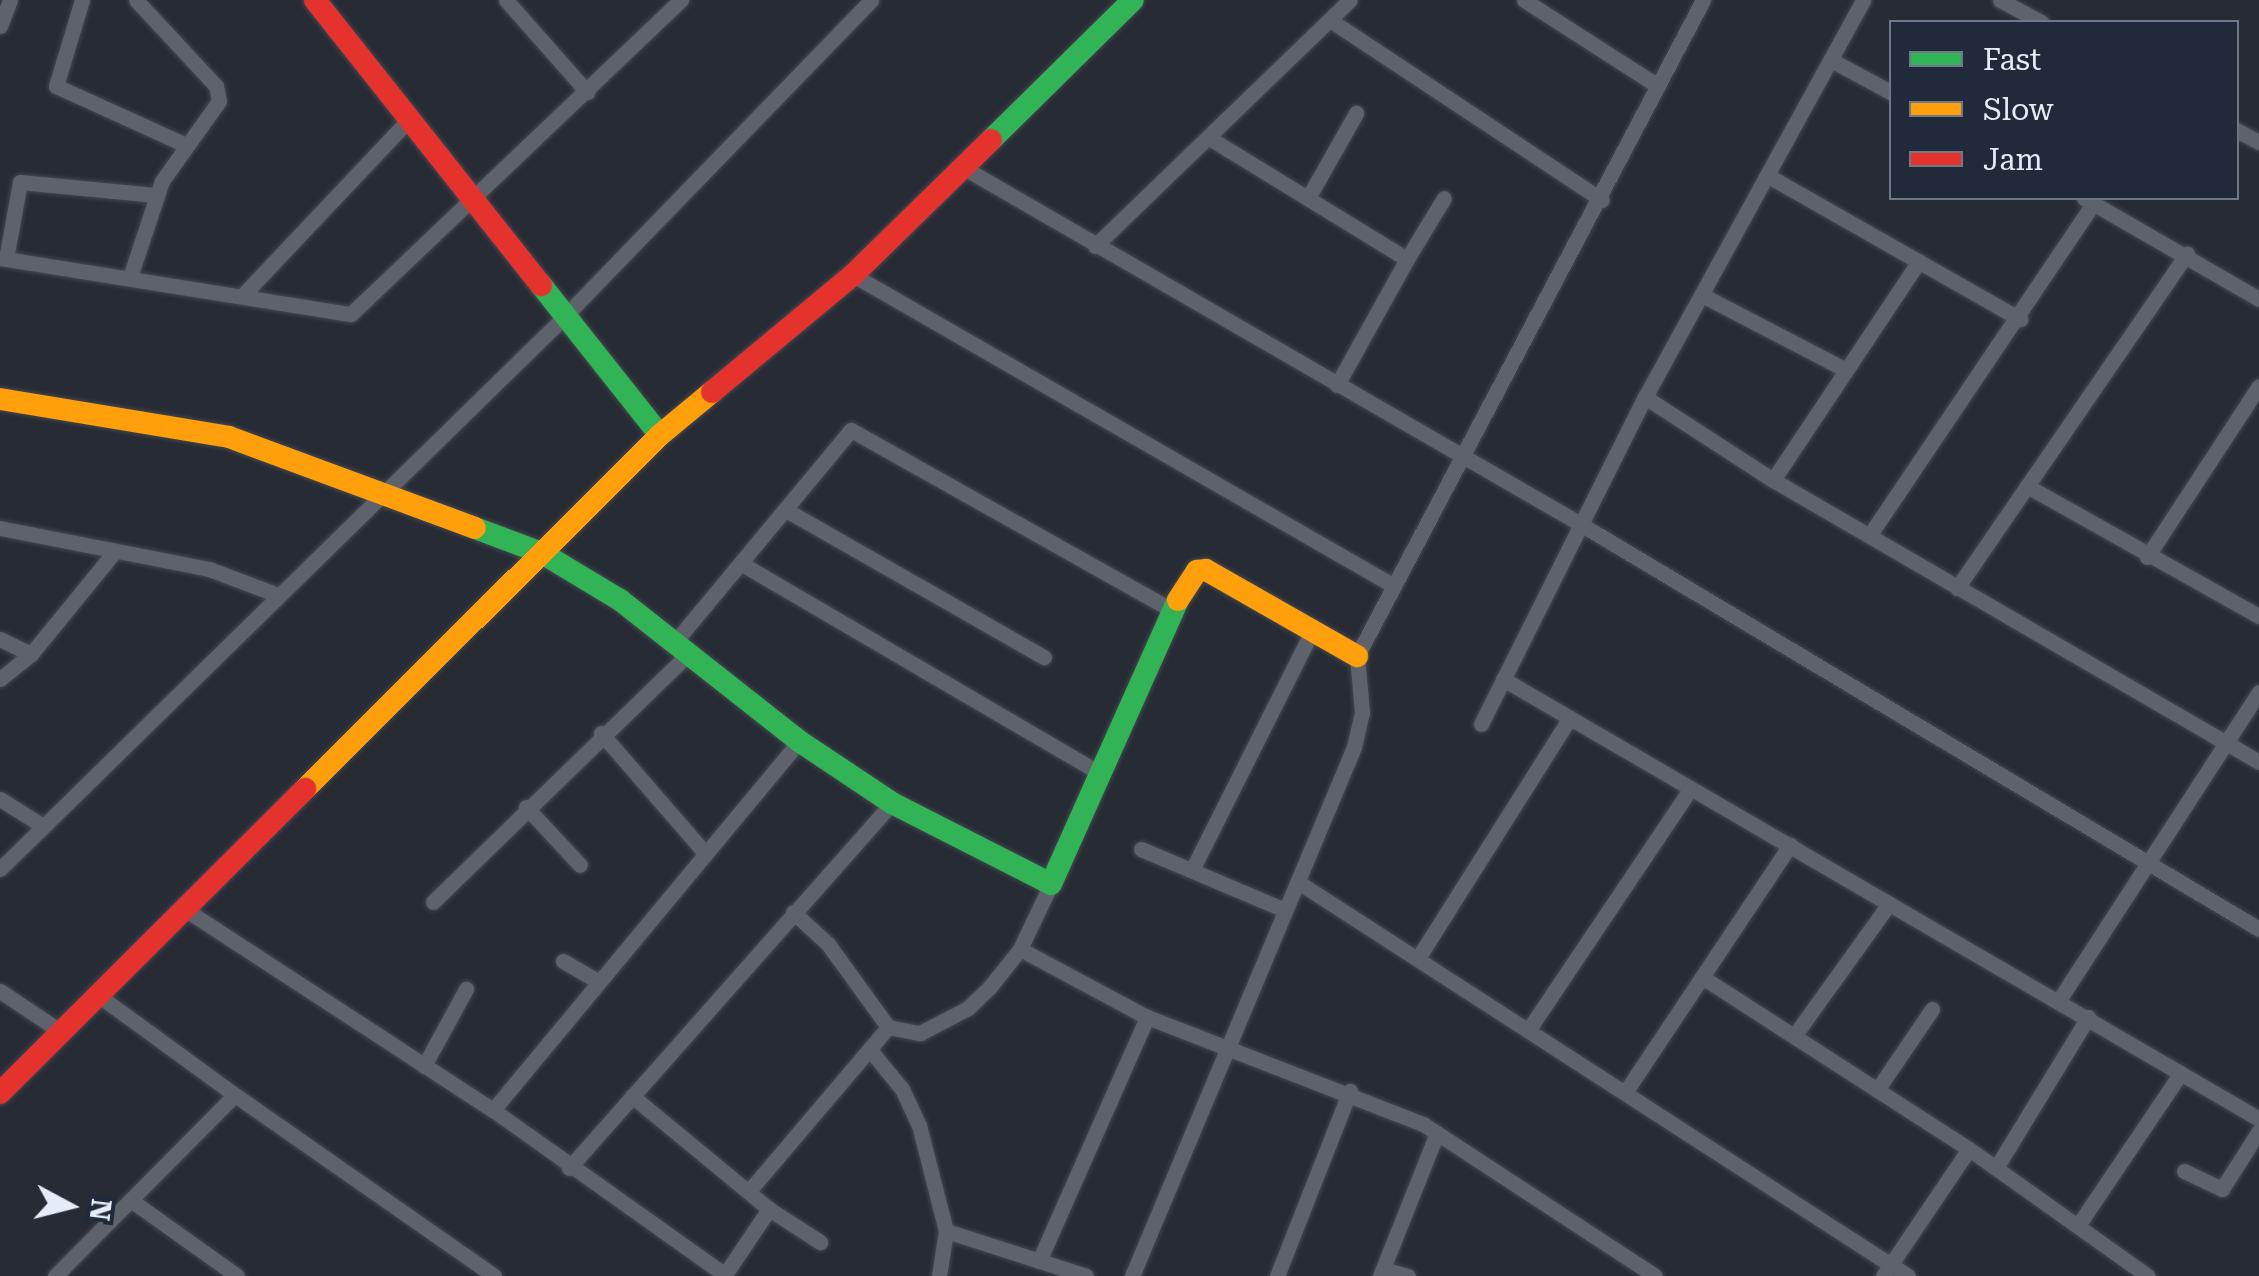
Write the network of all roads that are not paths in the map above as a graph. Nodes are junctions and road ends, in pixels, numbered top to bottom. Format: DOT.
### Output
graph roads {
  1 [pos="10,0"];
  2 [pos="82,0"];
  3 [pos="136,0"];
  4 [pos="315,0"];
  5 [pos="506,0"];
  6 [pos="681,0"];
  7 [pos="871,0"];
  8 [pos="1133,0"];
  9 [pos="1350,0"];
  10 [pos="1524,0"];
  11 [pos="1704,0"];
  12 [pos="1863,0"];
  13 [pos="2000,0"];
  14 [pos="1330,20"];
  15 [pos="2037,20"];
  16 [pos="0,26"];
  17 [pos="1831,60"];
  18 [pos="1658,86"];
  19 [pos="1889,91"];
  20 [pos="587,92"];
  21 [pos="1356,113"];
  22 [pos="411,117"];
  23 [pos="1211,139"];
  24 [pos="186,145"];
  25 [pos="964,168"];
  26 [pos="1770,177"];
  27 [pos="155,196"];
  28 [pos="477,197"];
  29 [pos="1308,198"];
  30 [pos="1444,198"];
  31 [pos="1602,200"];
  32 [pos="2089,200"];
  33 [pos="1095,246"];
  34 [pos="2187,253"];
  35 [pos="3,258"];
  36 [pos="1407,259"];
  37 [pos="1919,260"];
  38 [pos="853,275"];
  39 [pos="130,278"];
  40 [pos="242,296"];
  41 [pos="1704,296"];
  42 [pos="2259,298"];
  43 [pos="567,314"];
  44 [pos="2020,319"];
  45 [pos="1846,370"];
  46 [pos="1336,386"];
  47 [pos="2259,386"];
  48 [pos="1644,396"];
  49 [pos="0,400"];
  50 [pos="660,435"];
  51 [pos="1462,456"];
  52 [pos="1773,480"];
  53 [pos="2027,486"];
  54 [pos="381,491"];
  55 [pos="786,510"];
  56 [pos="1582,525"];
  57 [pos="0,528"];
  58 [pos="1871,533"];
  59 [pos="115,550"];
  60 [pos="542,553"];
  61 [pos="2147,557"];
  62 [pos="742,564"];
  63 [pos="1394,586"];
  64 [pos="1957,588"];
  65 [pos="275,594"];
  66 [pos="1172,610"];
  67 [pos="2259,616"];
  68 [pos="1312,631"];
  69 [pos="0,639"];
  70 [pos="681,648"];
  71 [pos="31,654"];
  72 [pos="1358,656"];
  73 [pos="1044,658"];
  74 [pos="0,679"];
  75 [pos="1503,679"];
  76 [pos="2259,692"];
  77 [pos="1570,718"];
  78 [pos="1480,724"];
  79 [pos="601,733"];
  80 [pos="800,741"];
  81 [pos="2226,744"];
  82 [pos="2259,762"];
  83 [pos="1101,774"];
  84 [pos="1690,790"];
  85 [pos="0,799"];
  86 [pos="892,803"];
  87 [pos="526,807"];
  88 [pos="43,826"];
  89 [pos="1790,845"];
  90 [pos="1141,849"];
  91 [pos="704,852"];
  92 [pos="2151,860"];
  93 [pos="580,866"];
  94 [pos="0,869"];
  95 [pos="1192,870"];
  96 [pos="1298,882"];
  97 [pos="1051,884"];
  98 [pos="433,902"];
  99 [pos="1888,904"];
  100 [pos="186,910"];
  101 [pos="1286,910"];
  102 [pos="792,912"];
  103 [pos="2259,928"];
  104 [pos="1020,950"];
  105 [pos="1418,958"];
  106 [pos="563,962"];
  107 [pos="1702,977"];
  108 [pos="596,980"];
  109 [pos="466,989"];
  110 [pos="0,990"];
  111 [pos="99,996"];
  112 [pos="2059,1000"];
  113 [pos="1932,1009"];
  114 [pos="2088,1017"];
  115 [pos="1148,1018"];
  116 [pos="888,1027"];
  117 [pos="1529,1030"];
  118 [pos="63,1032"];
  119 [pos="1794,1036"];
  120 [pos="1230,1049"];
  121 [pos="870,1050"];
  122 [pos="424,1066"];
  123 [pos="2181,1073"];
  124 [pos="1877,1090"];
  125 [pos="1350,1091"];
  126 [pos="1626,1091"];
  127 [pos="0,1093"];
  128 [pos="235,1095"];
  129 [pos="632,1096"];
  130 [pos="493,1110"];
  131 [pos="2259,1119"];
  132 [pos="2259,1132"];
  133 [pos="1437,1133"];
  134 [pos="1969,1149"];
  135 [pos="569,1168"];
  136 [pos="1996,1168"];
  137 [pos="2184,1171"];
  138 [pos="749,1190"];
  139 [pos="132,1201"];
  140 [pos="769,1209"];
  141 [pos="2079,1224"];
  142 [pos="946,1231"];
  143 [pos="820,1242"];
  144 [pos="1039,1261"];
  145 [pos="1887,1270"];
  146 [pos="1381,1273"];
  147 [pos="724,1275"];
  148 [pos="55,1276"];
  149 [pos="238,1276"];
  150 [pos="494,1276"];
  151 [pos="939,1276"];
  152 [pos="1086,1276"];
  153 [pos="1132,1276"];
  154 [pos="1277,1276"];
  155 [pos="1408,1276"];
  156 [pos="1656,1276"];
  157 [pos="1908,1276"];
  158 [pos="2148,1276"];
  1 -- 16 [label="street"];
  2 -- 24 [label="street"];
  3 -- 24 [label="street"];
  4 -- 22 [label="street"];
  5 -- 20 [label="street"];
  6 -- 20 [label="street"];
  7 -- 43 [label="street"];
  8 -- 25 [label="street"];
  9 -- 14 [label="street"];
  10 -- 18 [label="street"];
  11 -- 18 [label="street"];
  12 -- 17 [label="street"];
  13 -- 15 [label="street"];
  14 -- 23 [label="street"];
  14 -- 31 [label="street"];
  17 -- 19 [label="street"];
  17 -- 26 [label="street"];
  18 -- 31 [label="street"];
  20 -- 28 [label="street"];
  21 -- 29 [label="street"];
  22 -- 28 [label="street"];
  22 -- 40 [label="street"];
  23 -- 29 [label="street"];
  23 -- 33 [label="street"];
  24 -- 27 [label="street"];
  25 -- 33 [label="street"];
  25 -- 38 [label="street"];
  26 -- 37 [label="street"];
  26 -- 41 [label="street"];
  27 -- 35 [label="street"];
  27 -- 39 [label="street"];
  28 -- 40 [label="street"];
  28 -- 43 [label="street"];
  29 -- 36 [label="street"];
  30 -- 36 [label="street"];
  31 -- 51 [label="street"];
  32 -- 34 [label="street"];
  32 -- 44 [label="street"];
  33 -- 46 [label="street"];
  34 -- 42 [label="street"];
  34 -- 53 [label="street"];
  35 -- 39 [label="street"];
  36 -- 46 [label="street"];
  37 -- 44 [label="street"];
  37 -- 45 [label="street"];
  38 -- 50 [label="street"];
  38 -- 63 [label="street"];
  39 -- 40 [label="street"];
  41 -- 45 [label="street"];
  41 -- 48 [label="street"];
  43 -- 50 [label="street"];
  43 -- 54 [label="street"];
  44 -- 58 [label="street"];
  45 -- 52 [label="street"];
  46 -- 51 [label="street"];
  47 -- 61 [label="street"];
  48 -- 52 [label="street"];
  48 -- 56 [label="street"];
  49 -- 54 [label="street"];
  50 -- 60 [label="street"];
  51 -- 56 [label="street"];
  51 -- 63 [label="street"];
  52 -- 58 [label="street"];
  53 -- 61 [label="street"];
  53 -- 64 [label="street"];
  54 -- 60 [label="street"];
  54 -- 65 [label="street"];
  55 -- 62 [label="street"];
  55 -- 66 [label="street"];
  55 -- 73 [label="street"];
  56 -- 75 [label="street"];
  56 -- 92 [label="street"];
  57 -- 59 [label="street"];
  58 -- 64 [label="street"];
  59 -- 65 [label="street"];
  59 -- 71 [label="street"];
  60 -- 70 [label="street"];
  60 -- 100 [label="street"];
  61 -- 67 [label="street"];
  62 -- 70 [label="street"];
  62 -- 83 [label="street"];
  63 -- 72 [label="street"];
  64 -- 81 [label="street"];
  65 -- 88 [label="street"];
  66 -- 68 [label="street"];
  66 -- 83 [label="street"];
  68 -- 72 [label="street"];
  68 -- 95 [label="street"];
  69 -- 71 [label="street"];
  70 -- 79 [label="street"];
  70 -- 80 [label="street"];
  71 -- 74 [label="street"];
  72 -- 96 [label="street"];
  75 -- 77 [label="street"];
  75 -- 78 [label="street"];
  76 -- 81 [label="street"];
  77 -- 84 [label="street"];
  77 -- 105 [label="street"];
  79 -- 87 [label="street"];
  79 -- 91 [label="street"];
  80 -- 86 [label="street"];
  80 -- 91 [label="street"];
  81 -- 82 [label="street"];
  81 -- 92 [label="street"];
  83 -- 97 [label="street"];
  84 -- 89 [label="street"];
  84 -- 117 [label="street"];
  85 -- 88 [label="street"];
  86 -- 97 [label="street"];
  86 -- 102 [label="street"];
  87 -- 93 [label="street"];
  87 -- 98 [label="street"];
  88 -- 94 [label="street"];
  89 -- 99 [label="street"];
  89 -- 107 [label="street"];
  90 -- 95 [label="street"];
  91 -- 108 [label="street"];
  92 -- 103 [label="street"];
  92 -- 112 [label="street"];
  95 -- 101 [label="street"];
  96 -- 101 [label="street"];
  96 -- 105 [label="street"];
  97 -- 104 [label="street"];
  99 -- 112 [label="street"];
  99 -- 119 [label="street"];
  100 -- 111 [label="street"];
  100 -- 122 [label="street"];
  101 -- 120 [label="street"];
  102 -- 116 [label="street"];
  102 -- 129 [label="street"];
  104 -- 115 [label="street"];
  104 -- 116 [label="street"];
  105 -- 117 [label="street"];
  106 -- 108 [label="street"];
  107 -- 119 [label="street"];
  107 -- 126 [label="street"];
  108 -- 130 [label="street"];
  109 -- 122 [label="street"];
  110 -- 118 [label="street"];
  111 -- 118 [label="street"];
  111 -- 128 [label="street"];
  112 -- 114 [label="street"];
  113 -- 124 [label="street"];
  114 -- 123 [label="street"];
  114 -- 136 [label="street"];
  115 -- 120 [label="street"];
  115 -- 144 [label="street"];
  116 -- 121 [label="street"];
  117 -- 126 [label="street"];
  118 -- 127 [label="street"];
  119 -- 124 [label="street"];
  120 -- 125 [label="street"];
  120 -- 153 [label="street"];
  121 -- 138 [label="street"];
  121 -- 142 [label="street"];
  122 -- 130 [label="street"];
  123 -- 131 [label="street"];
  123 -- 141 [label="street"];
  124 -- 134 [label="street"];
  125 -- 133 [label="street"];
  125 -- 154 [label="street"];
  126 -- 145 [label="street"];
  128 -- 139 [label="street"];
  128 -- 150 [label="street"];
  129 -- 135 [label="street"];
  129 -- 138 [label="street"];
  130 -- 135 [label="street"];
  132 -- 137 [label="street"];
  133 -- 146 [label="street"];
  133 -- 156 [label="street"];
  134 -- 136 [label="street"];
  134 -- 145 [label="street"];
  135 -- 147 [label="street"];
  136 -- 141 [label="street"];
  138 -- 140 [label="street"];
  139 -- 148 [label="street"];
  139 -- 149 [label="street"];
  140 -- 143 [label="street"];
  140 -- 147 [label="street"];
  141 -- 158 [label="street"];
  142 -- 144 [label="street"];
  142 -- 151 [label="street"];
  144 -- 152 [label="street"];
  145 -- 157 [label="street"];
  146 -- 155 [label="street"];
}
